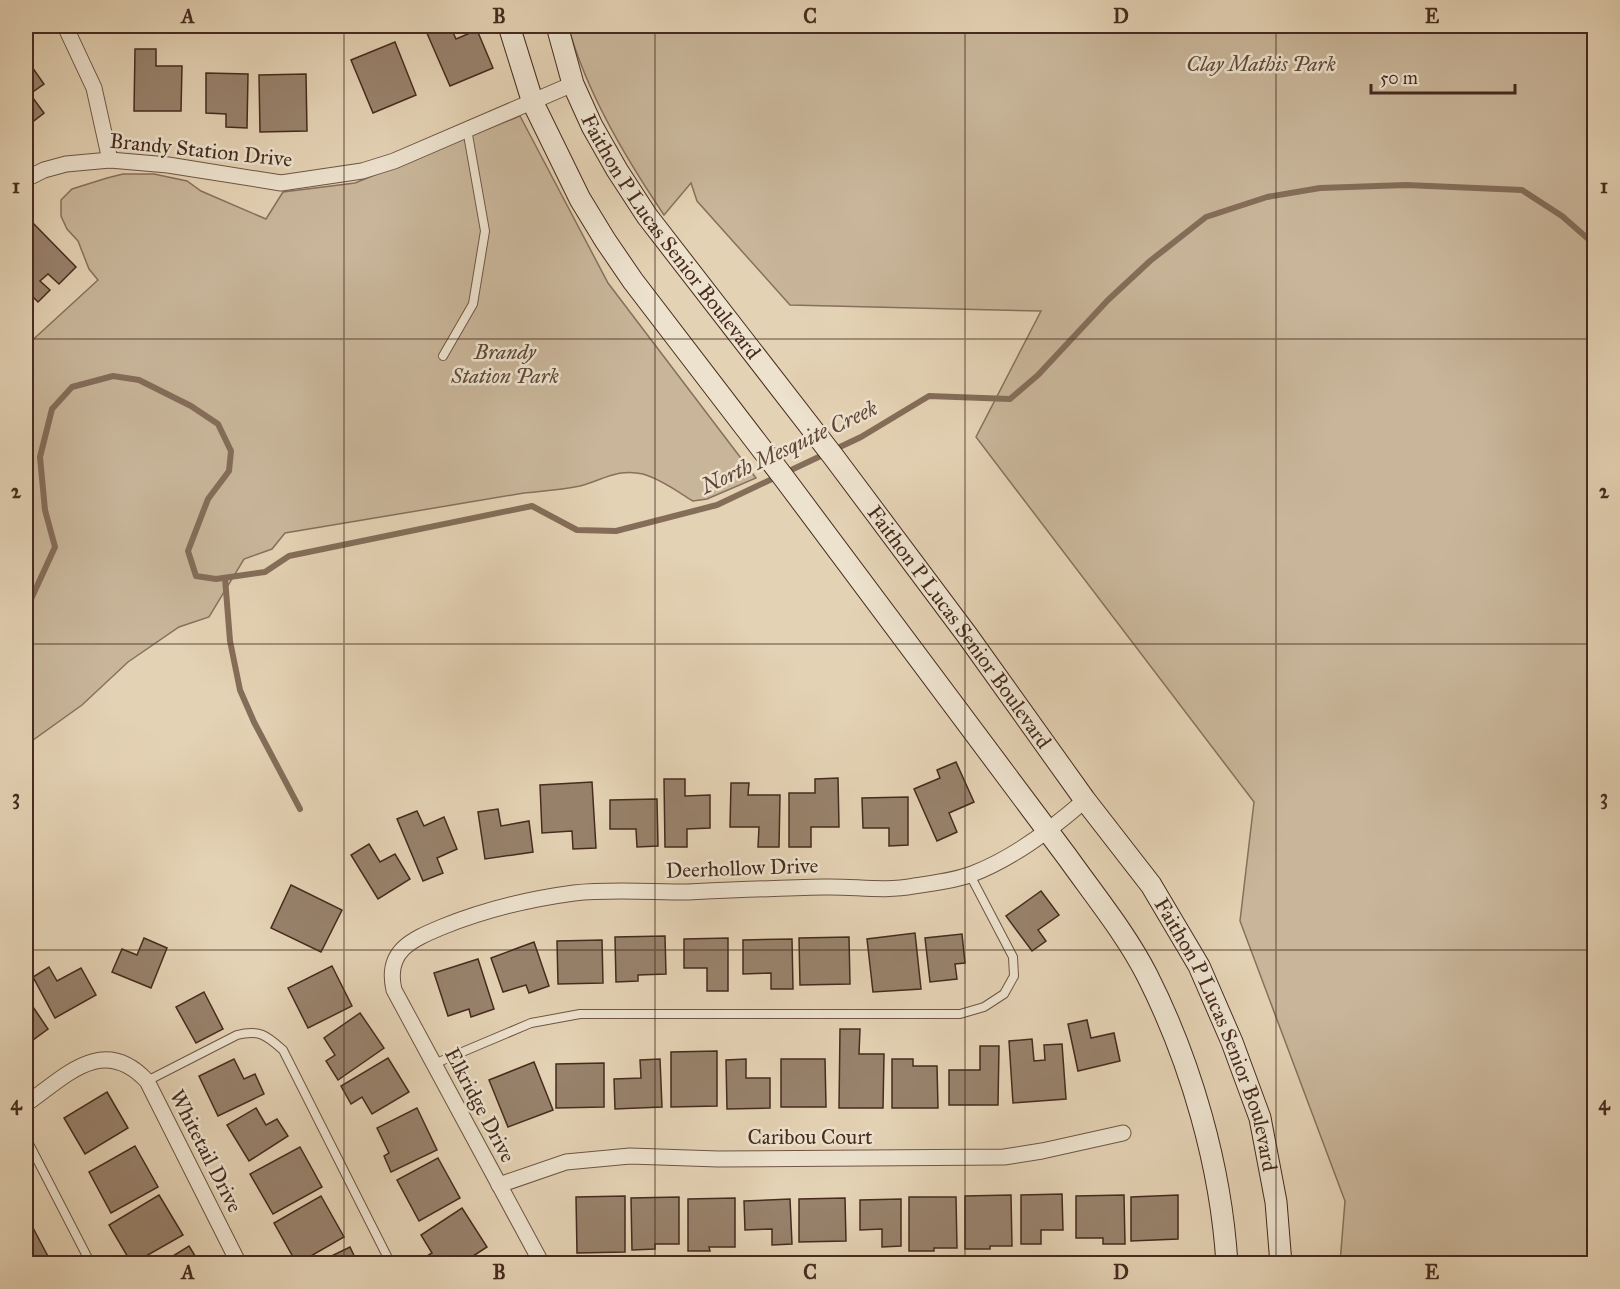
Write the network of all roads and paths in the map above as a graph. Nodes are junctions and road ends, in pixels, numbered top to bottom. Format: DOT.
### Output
graph roads {
  1 [pos="65,26"];
  2 [pos="509,26"];
  3 [pos="558,26"];
  4 [pos="573,84"];
  5 [pos="533,103"];
  6 [pos="467,129"];
  7 [pos="110,160"];
  8 [pos="26,179"];
  9 [pos="443,356"];
  10 [pos="1085,800"];
  11 [pos="1047,832"];
  12 [pos="970,875"];
  13 [pos="393,963"];
  14 [pos="434,1064"];
  15 [pos="147,1081"];
  16 [pos="26,1104"];
  17 [pos="1123,1133"];
  18 [pos="26,1138"];
  19 [pos="499,1185"];
  20 [pos="91,1263"];
  21 [pos="239,1263"];
  22 [pos="391,1263"];
  23 [pos="542,1263"];
  24 [pos="1227,1263"];
  25 [pos="1281,1263"];
  1 -- 7 [label="street"];
  2 -- 5 [label="main road, Faithon P Lucas Senior Boulevard"];
  3 -- 4 [label="main road, Faithon P Lucas Senior Boulevard"];
  4 -- 5 [label="street, Brandy Station Drive"];
  4 -- 10 [label="main road, Faithon P Lucas Senior Boulevard"];
  5 -- 6 [label="street, Brandy Station Drive"];
  5 -- 11 [label="main road, Faithon P Lucas Senior Boulevard"];
  6 -- 7 [label="street, Brandy Station Drive"];
  6 -- 9 [label="lane"];
  7 -- 8 [label="street, Brandy Station Drive"];
  10 -- 11 [label="street, Deerhollow Drive"];
  10 -- 25 [label="main road, Faithon P Lucas Senior Boulevard"];
  11 -- 12 [label="street, Deerhollow Drive"];
  11 -- 24 [label="main road, Faithon P Lucas Senior Boulevard"];
  12 -- 13 [label="street, Deerhollow Drive"];
  12 -- 14 [label="lane"];
  13 -- 14 [label="street, Elkridge Drive"];
  14 -- 19 [label="street, Elkridge Drive"];
  15 -- 16 [label="street, Whitetail Drive"];
  15 -- 21 [label="street, Whitetail Drive"];
  15 -- 22 [label="lane"];
  17 -- 19 [label="street, Caribou Court"];
  18 -- 20 [label="lane"];
  19 -- 23 [label="street, Elkridge Drive"];
}
